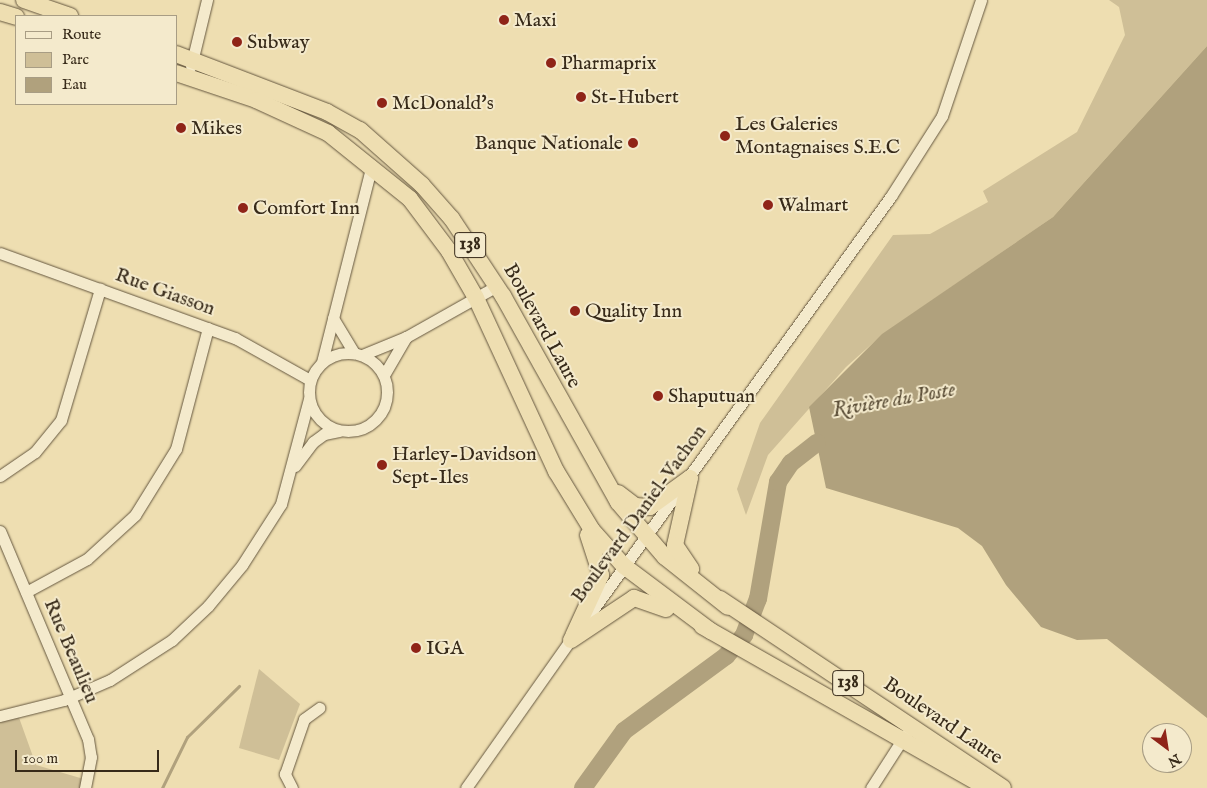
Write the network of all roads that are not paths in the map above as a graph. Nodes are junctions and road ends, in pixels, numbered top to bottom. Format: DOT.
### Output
graph roads {
  1 [pos="24,0"];
  2 [pos="207,0"];
  3 [pos="981,0"];
  4 [pos="0,12"];
  5 [pos="67,15"];
  6 [pos="15,18"];
  7 [pos="178,55"];
  8 [pos="192,60"];
  9 [pos="182,75"];
  10 [pos="372,166"];
  11 [pos="0,253"];
  12 [pos="497,286"];
  13 [pos="100,289"];
  14 [pos="476,298"];
  15 [pos="333,318"];
  16 [pos="208,328"];
  17 [pos="406,336"];
  18 [pos="358,354"];
  19 [pos="322,362"];
  20 [pos="384,375"];
  21 [pos="310,380"];
  22 [pos="309,399"];
  23 [pos="342,431"];
  24 [pos="591,459"];
  25 [pos="293,470"];
  26 [pos="0,476"];
  27 [pos="690,478"];
  28 [pos="574,503"];
  29 [pos="0,530"];
  30 [pos="646,538"];
  31 [pos="624,566"];
  32 [pos="26,592"];
  33 [pos="728,607"];
  34 [pos="711,631"];
  35 [pos="571,640"];
  36 [pos="71,698"];
  37 [pos="319,708"];
  38 [pos="0,716"];
  39 [pos="912,724"];
  40 [pos="901,741"];
  41 [pos="85,788"];
  42 [pos="292,788"];
  43 [pos="466,788"];
  44 [pos="871,788"];
  45 [pos="987,788"];
  46 [pos="1003,788"];
  1 -- 5 [label="highway"];
  2 -- 8 [label="street"];
  3 -- 27 [label="street, Boulevard Daniel-Vachon"];
  4 -- 6 [label="highway"];
  7 -- 8 [label="highway, Boulevard Laure / 138"];
  8 -- 9 [label="street"];
  8 -- 12 [label="highway, Boulevard Laure / 138"];
  9 -- 10 [label="highway, 138"];
  10 -- 14 [label="highway, 138"];
  10 -- 15 [label="street"];
  11 -- 13 [label="street, Rue Giasson"];
  12 -- 14 [label="street"];
  12 -- 24 [label="highway, Boulevard Laure / 138"];
  13 -- 16 [label="street, Rue Giasson"];
  13 -- 26 [label="street"];
  14 -- 17 [label="street"];
  14 -- 28 [label="highway, 138"];
  15 -- 18 [label="street"];
  15 -- 19 [label="street"];
  16 -- 21 [label="street, Rue Giasson"];
  16 -- 32 [label="street"];
  17 -- 18 [label="street"];
  17 -- 20 [label="street"];
  18 -- 19 [label="street"];
  18 -- 20 [label="street"];
  19 -- 21 [label="street"];
  20 -- 23 [label="street"];
  21 -- 22 [label="street"];
  22 -- 23 [label="street"];
  22 -- 25 [label="street"];
  23 -- 25 [label="street"];
  24 -- 27 [label="highway"];
  24 -- 30 [label="highway, Boulevard Laure / 138"];
  25 -- 36 [label="street"];
  27 -- 30 [label="street, Boulevard Daniel-Vachon"];
  27 -- 33 [label="highway"];
  28 -- 31 [label="highway, 138"];
  28 -- 35 [label="highway"];
  29 -- 32 [label="street, Rue Beaulieu"];
  30 -- 31 [label="street, Boulevard Daniel-Vachon"];
  30 -- 33 [label="highway, Boulevard Laure / 138"];
  31 -- 34 [label="highway, 138"];
  31 -- 35 [label="street, Boulevard Daniel-Vachon"];
  32 -- 36 [label="street, Rue Beaulieu"];
  33 -- 39 [label="highway, Boulevard Laure / 138"];
  34 -- 35 [label="highway"];
  34 -- 40 [label="highway, Boulevard Laure / 138"];
  35 -- 43 [label="street, Boulevard Daniel-Vachon"];
  36 -- 38 [label="street"];
  36 -- 41 [label="street, Rue Beaulieu"];
  37 -- 42 [label="street"];
  39 -- 40 [label="street"];
  39 -- 46 [label="highway, Boulevard Laure / 138"];
  40 -- 44 [label="street"];
  40 -- 45 [label="highway, Boulevard Laure / 138"];
}
